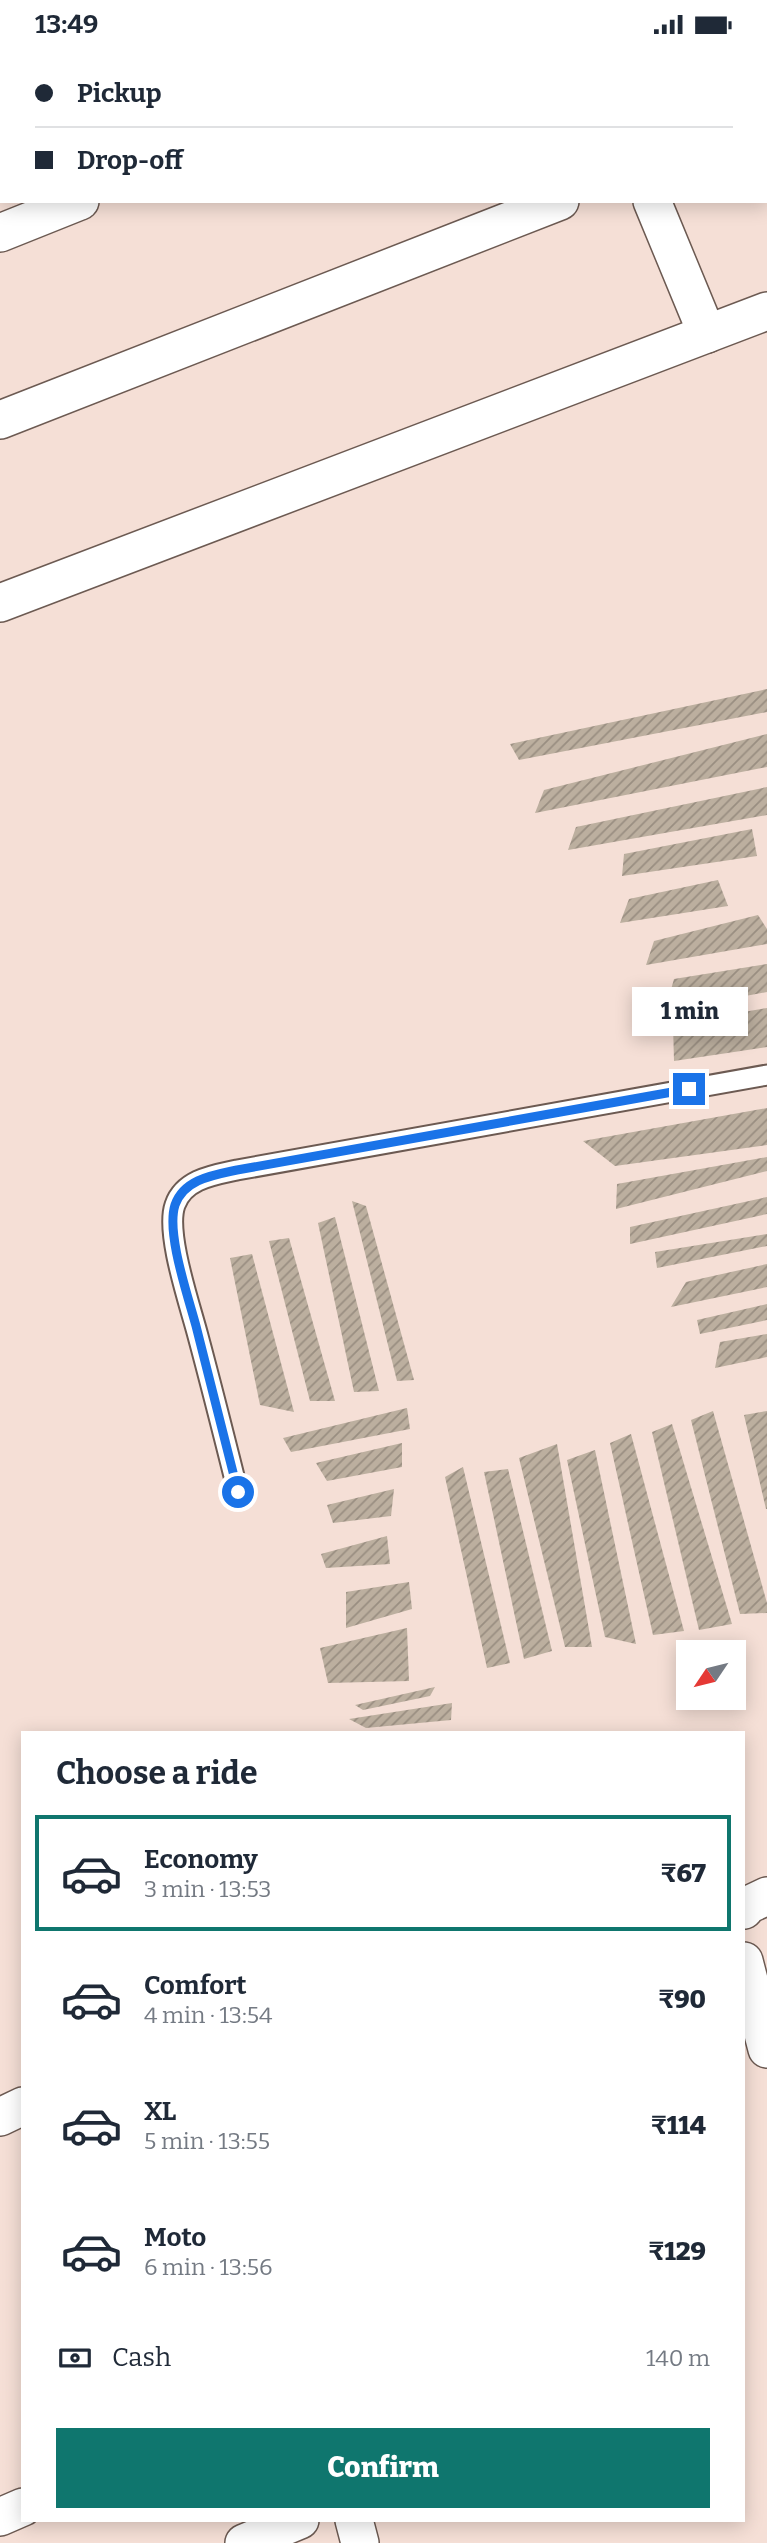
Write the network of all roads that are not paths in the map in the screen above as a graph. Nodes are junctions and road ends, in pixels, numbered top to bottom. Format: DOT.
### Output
graph roads {
  1 [pos="75,203"];
  2 [pos="555,203"];
  3 [pos="653,203"];
  4 [pos="0,233"];
  5 [pos="767,311"];
  6 [pos="707,334"];
  7 [pos="0,419"];
  8 [pos="0,603"];
  9 [pos="767,1075"];
  10 [pos="238,1492"];
  11 [pos="767,1896"];
  12 [pos="745,1909"];
  13 [pos="745,1965"];
  14 [pos="767,2049"];
  15 [pos="21,2107"];
  16 [pos="0,2117"];
  17 [pos="295,2522"];
  18 [pos="355,2522"];
  19 [pos="244,2543"];
  20 [pos="360,2543"];
  1 -- 4 [label="street"];
  2 -- 7 [label="street"];
  3 -- 6 [label="street"];
  5 -- 6 [label="street"];
  6 -- 8 [label="street"];
  9 -- 10 [label="lane"];
  11 -- 12 [label="street"];
  13 -- 14 [label="street"];
  15 -- 16 [label="street"];
  17 -- 19 [label="street"];
  18 -- 20 [label="street"];
}
